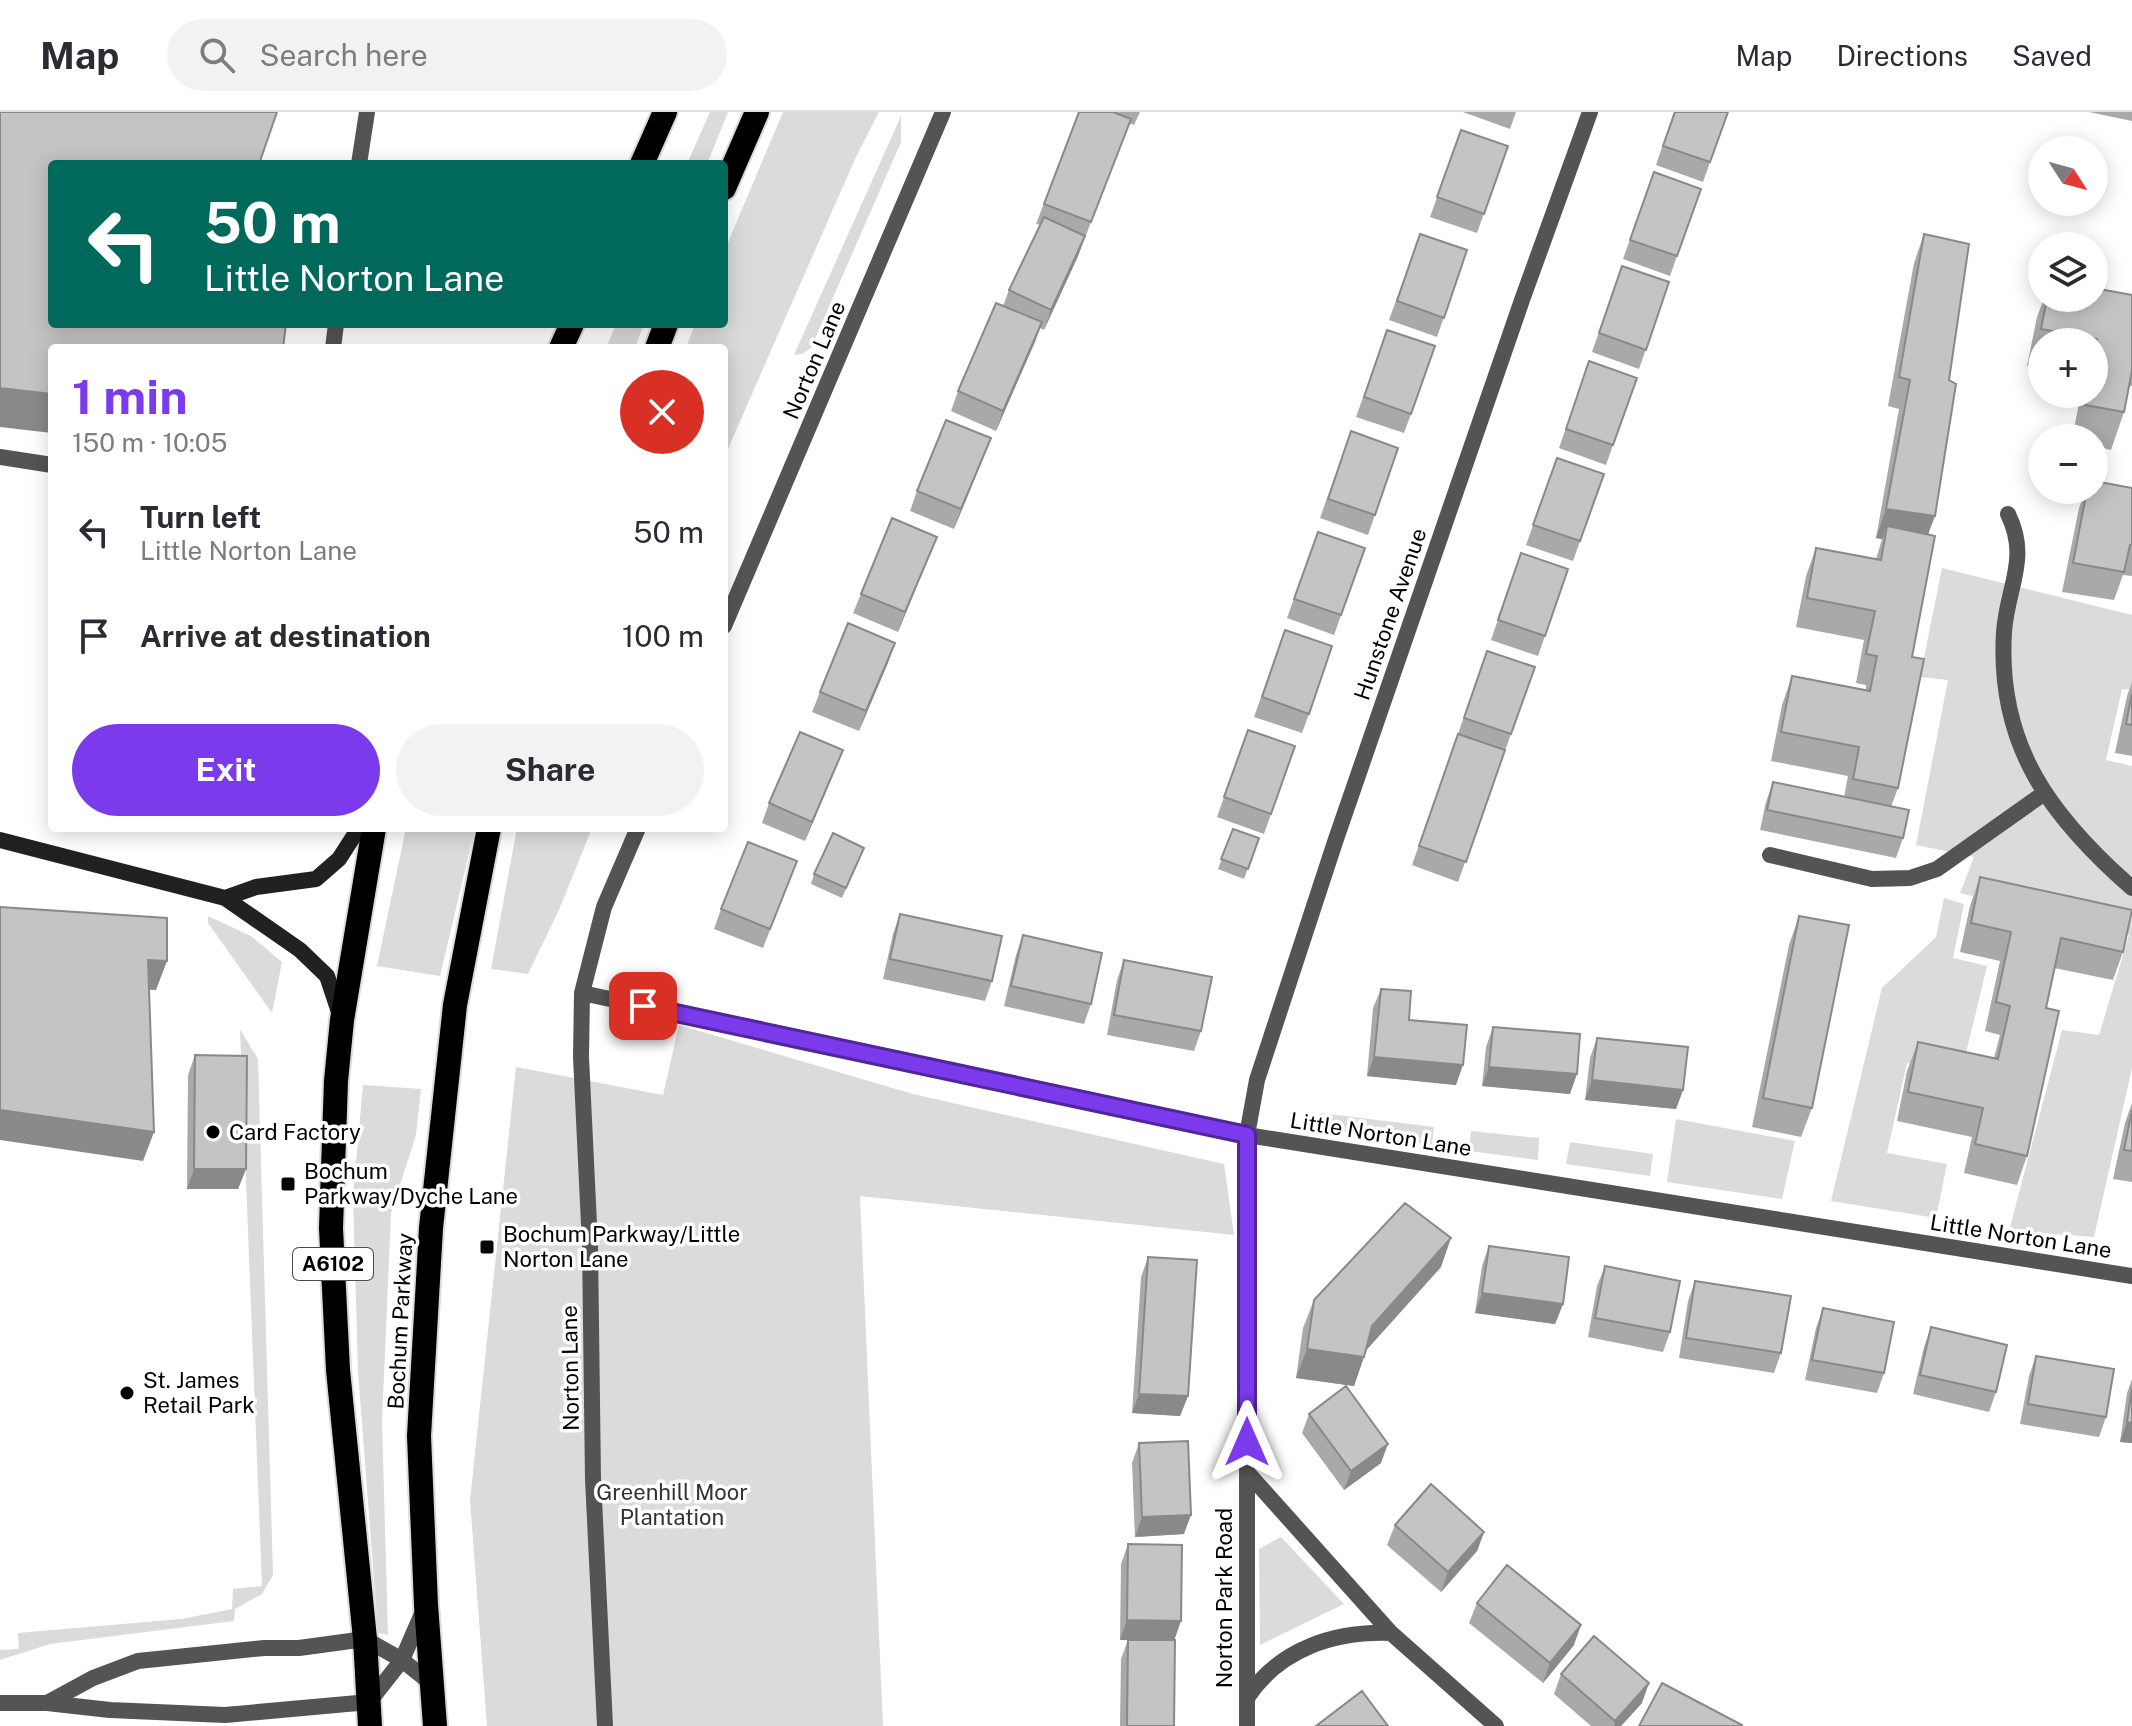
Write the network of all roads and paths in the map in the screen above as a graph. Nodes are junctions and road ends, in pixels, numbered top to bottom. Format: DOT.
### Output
graph roads {
  1 [pos="367,112"];
  2 [pos="665,112"];
  3 [pos="757,112"];
  4 [pos="943,112"];
  5 [pos="1590,112"];
  6 [pos="360,160"];
  7 [pos="644,160"];
  8 [pos="728,179"];
  9 [pos="0,457"];
  10 [pos="48,464"];
  11 [pos="2008,514"];
  12 [pos="728,617"];
  13 [pos="2043,794"];
  14 [pos="356,832"];
  15 [pos="373,832"];
  16 [pos="488,832"];
  17 [pos="636,832"];
  18 [pos="0,840"];
  19 [pos="1770,855"];
  20 [pos="2132,888"];
  21 [pos="225,898"];
  22 [pos="582,993"];
  23 [pos="342,1020"];
  24 [pos="1247,1135"];
  25 [pos="2132,1276"];
  26 [pos="1247,1472"];
  27 [pos="426,1605"];
  28 [pos="1391,1633"];
  29 [pos="365,1639"];
  30 [pos="402,1660"];
  31 [pos="432,1684"];
  32 [pos="1246,1699"];
  33 [pos="0,1703"];
  34 [pos="47,1703"];
  35 [pos="370,1714"];
  36 [pos="225,1721"];
  37 [pos="435,1726"];
  38 [pos="605,1726"];
  39 [pos="1247,1726"];
  40 [pos="1496,1726"];
  1 -- 6 [label="street"];
  2 -- 7 [label="highway"];
  3 -- 8 [label="highway"];
  4 -- 12 [label="street, Norton Lane"];
  5 -- 24 [label="street, Hunstone Avenue"];
  9 -- 10 [label="street"];
  11 -- 13 [label="street"];
  13 -- 19 [label="street"];
  13 -- 20 [label="street"];
  14 -- 21 [label="street"];
  15 -- 23 [label="highway, A6102"];
  16 -- 27 [label="highway, Bochum Parkway"];
  17 -- 22 [label="street, Norton Lane"];
  18 -- 21 [label="street"];
  21 -- 23 [label="street"];
  22 -- 24 [label="street, Little Norton Lane"];
  22 -- 38 [label="street, Norton Lane"];
  23 -- 29 [label="highway, A6102"];
  24 -- 25 [label="street, Little Norton Lane"];
  24 -- 26 [label="street, Norton Park Road"];
  26 -- 28 [label="street"];
  26 -- 32 [label="street, Norton Park Road"];
  27 -- 30 [label="street"];
  27 -- 31 [label="highway, Bochum Parkway"];
  28 -- 32 [label="street"];
  28 -- 40 [label="street"];
  29 -- 30 [label="street"];
  29 -- 34 [label="street"];
  29 -- 35 [label="highway, A6102"];
  30 -- 31 [label="street"];
  30 -- 35 [label="street"];
  31 -- 37 [label="highway, Bochum Parkway"];
  32 -- 39 [label="street, Norton Park Road"];
  33 -- 34 [label="street"];
  34 -- 36 [label="street"];
  35 -- 36 [label="street"];
}
